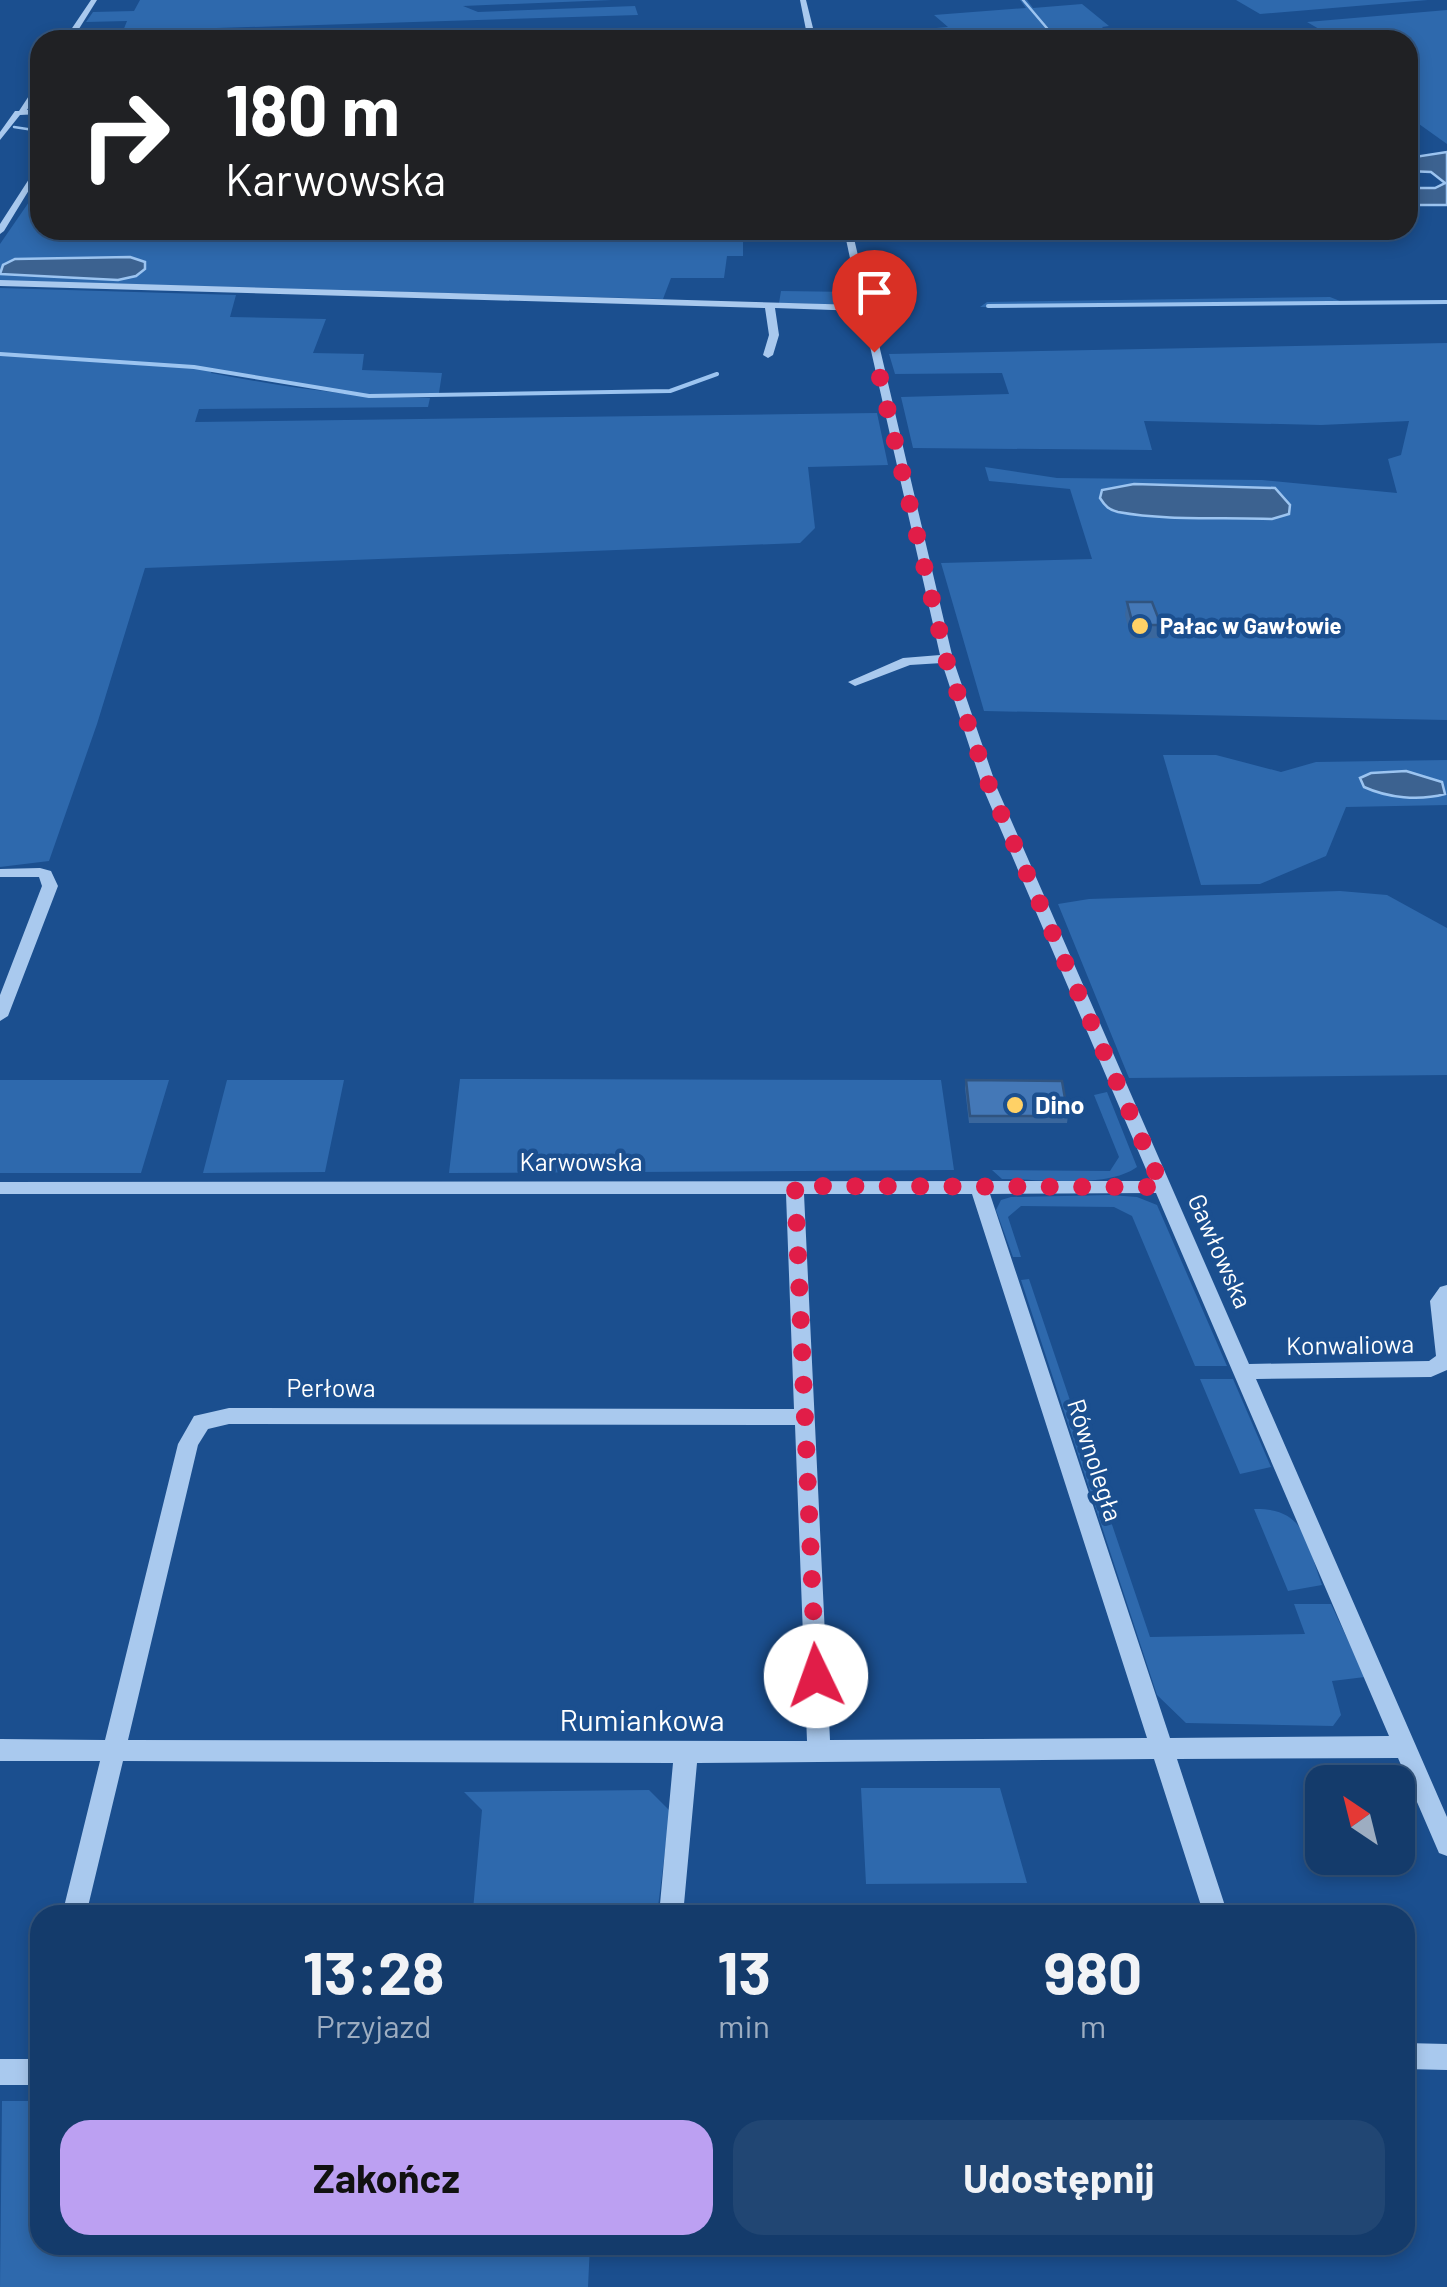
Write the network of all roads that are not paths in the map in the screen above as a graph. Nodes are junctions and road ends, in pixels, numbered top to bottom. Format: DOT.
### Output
graph roads {
  1 [pos="94,0"];
  2 [pos="803,0"];
  3 [pos="74,30"];
  4 [pos="810,30"];
  5 [pos="30,99"];
  6 [pos="23,111"];
  7 [pos="30,111"];
  8 [pos="0,138"];
  9 [pos="30,182"];
  10 [pos="0,231"];
  11 [pos="850,240"];
  12 [pos="0,283"];
  13 [pos="770,306"];
  14 [pos="865,308"];
  15 [pos="768,355"];
  16 [pos="946,659"];
  17 [pos="855,682"];
  18 [pos="0,873"];
  19 [pos="0,1016"];
  20 [pos="795,1186"];
  21 [pos="979,1187"];
  22 [pos="1162,1187"];
  23 [pos="0,1188"];
  24 [pos="1447,1292"];
  25 [pos="1243,1372"];
  26 [pos="804,1417"];
  27 [pos="1405,1748"];
  28 [pos="0,1750"];
  29 [pos="116,1750"];
  30 [pos="1160,1750"];
  31 [pos="819,1751"];
  32 [pos="686,1752"];
  33 [pos="1447,1845"];
  34 [pos="77,1905"];
  35 [pos="673,1905"];
  36 [pos="1213,1905"];
  37 [pos="1415,2056"];
  38 [pos="1447,2057"];
  39 [pos="30,2066"];
  40 [pos="0,2072"];
  1 -- 3 [label="street"];
  2 -- 4 [label="street"];
  5 -- 6 [label="street"];
  6 -- 7 [label="street"];
  6 -- 8 [label="street"];
  9 -- 10 [label="street"];
  11 -- 14 [label="street, Gawłowska"];
  12 -- 13 [label="street"];
  13 -- 14 [label="street"];
  13 -- 15 [label="street"];
  14 -- 16 [label="street, Gawłowska"];
  16 -- 17 [label="street"];
  16 -- 22 [label="street, Gawłowska"];
  18 -- 19 [label="street"];
  20 -- 21 [label="street, Karwowska"];
  20 -- 23 [label="street, Karwowska"];
  20 -- 26 [label="street"];
  21 -- 22 [label="street, Karwowska"];
  21 -- 30 [label="street, Równoległa"];
  22 -- 25 [label="street, Gawłowska"];
  24 -- 25 [label="street, Konwaliowa"];
  25 -- 27 [label="street, Gawłowska"];
  26 -- 29 [label="street, Perłowa"];
  26 -- 31 [label="street"];
  27 -- 30 [label="street, Rumiankowa"];
  27 -- 33 [label="street, Gawłowska"];
  28 -- 29 [label="street, Rumiankowa"];
  29 -- 32 [label="street, Rumiankowa"];
  29 -- 34 [label="street"];
  30 -- 31 [label="street, Rumiankowa"];
  30 -- 36 [label="street, Równoległa"];
  31 -- 32 [label="street, Rumiankowa"];
  32 -- 35 [label="street"];
  37 -- 38 [label="street"];
  39 -- 40 [label="street"];
}
